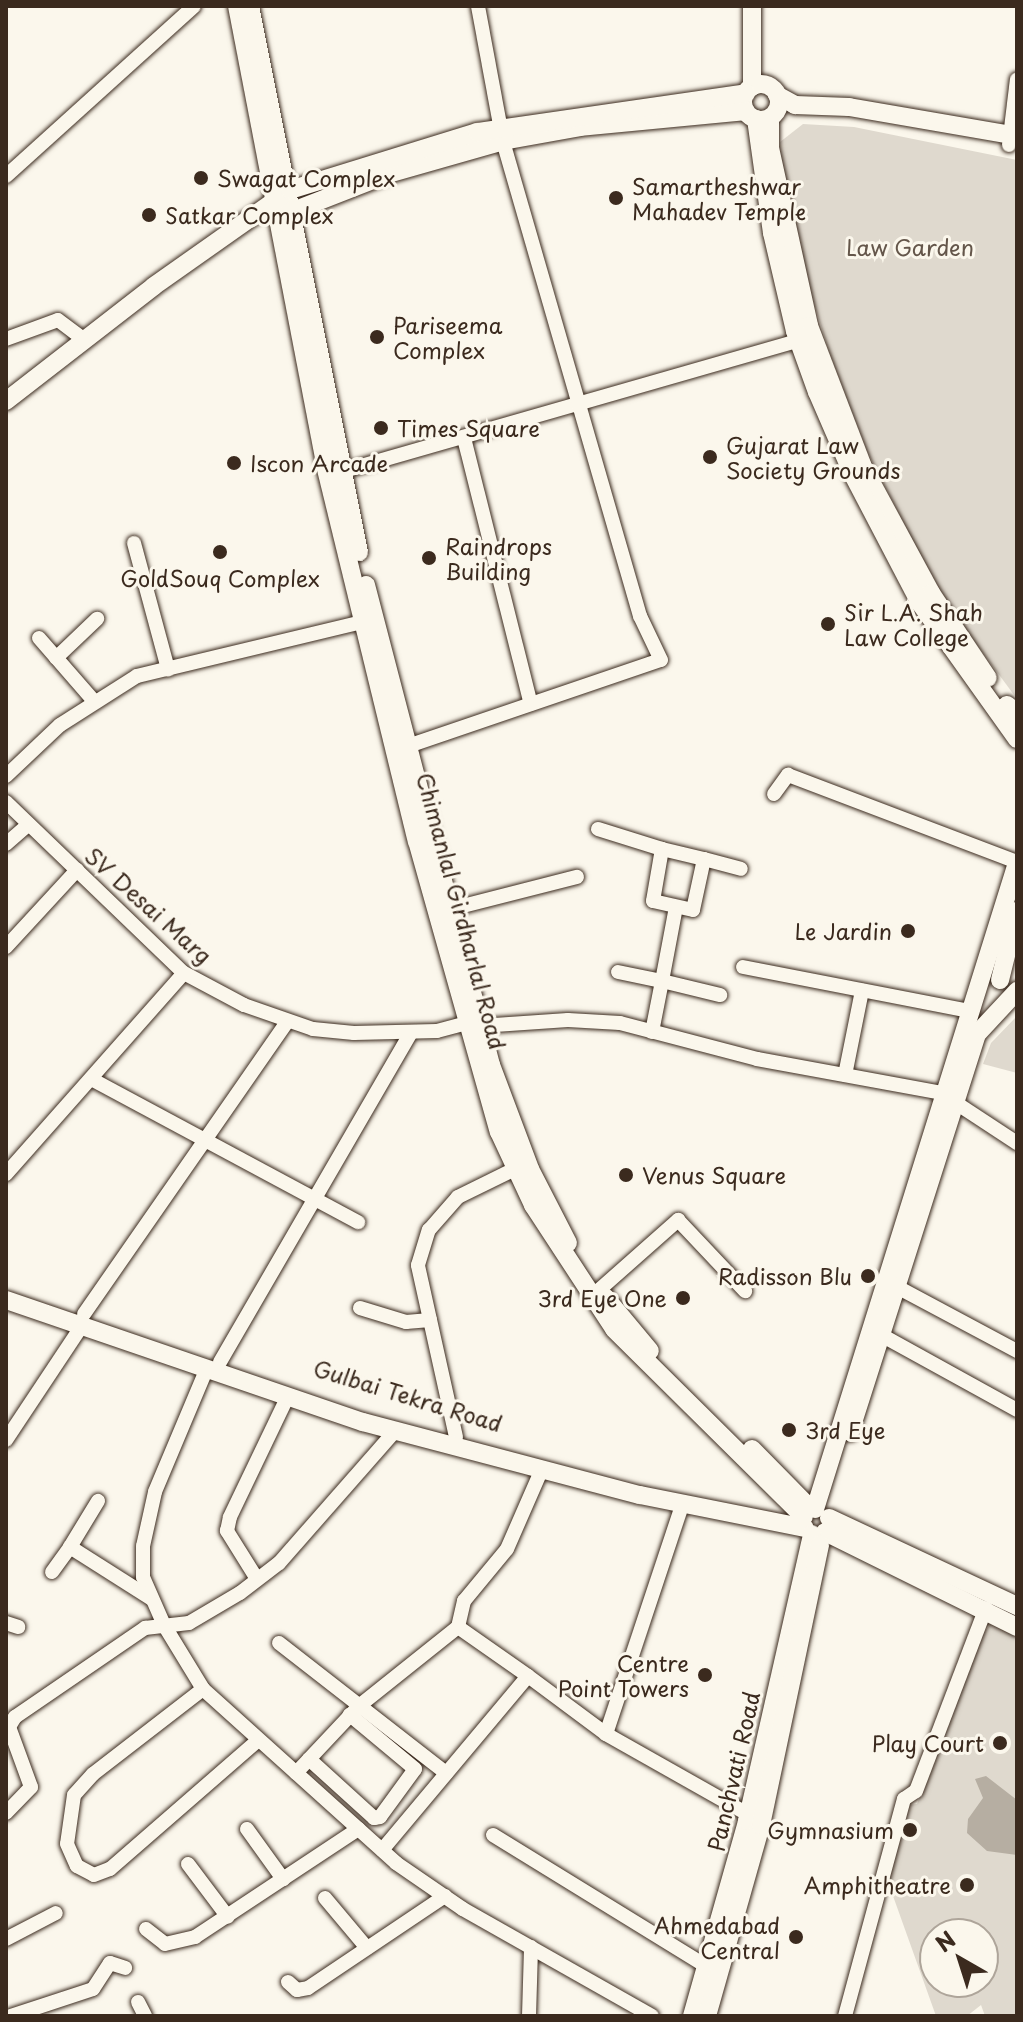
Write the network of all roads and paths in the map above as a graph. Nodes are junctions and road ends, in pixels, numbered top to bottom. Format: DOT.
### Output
graph roads {
  1 [pos="194,6"];
  2 [pos="237,6"];
  3 [pos="250,6"];
  4 [pos="478,6"];
  5 [pos="752,6"];
  6 [pos="764,6"];
  7 [pos="1017,79"];
  8 [pos="761,102"];
  9 [pos="503,134"];
  10 [pos="1014,141"];
  11 [pos="6,176"];
  12 [pos="290,190"];
  13 [pos="281,211"];
  14 [pos="6,339"];
  15 [pos="83,339"];
  16 [pos="798,341"];
  17 [pos="6,401"];
  18 [pos="580,407"];
  19 [pos="6,415"];
  20 [pos="464,438"];
  21 [pos="340,472"];
  22 [pos="134,543"];
  23 [pos="97,619"];
  24 [pos="362,622"];
  25 [pos="39,638"];
  26 [pos="56,658"];
  27 [pos="168,669"];
  28 [pos="94,701"];
  29 [pos="531,704"];
  30 [pos="1014,712"];
  31 [pos="1017,739"];
  32 [pos="408,746"];
  33 [pos="6,776"];
  34 [pos="774,794"];
  35 [pos="6,802"];
  36 [pos="29,824"];
  37 [pos="598,829"];
  38 [pos="6,844"];
  39 [pos="662,849"];
  40 [pos="704,859"];
  41 [pos="1017,862"];
  42 [pos="741,869"];
  43 [pos="77,870"];
  44 [pos="577,877"];
  45 [pos="676,907"];
  46 [pos="451,909"];
  47 [pos="1017,911"];
  48 [pos="6,947"];
  49 [pos="743,967"];
  50 [pos="1017,967"];
  51 [pos="618,972"];
  52 [pos="184,973"];
  53 [pos="1000,980"];
  54 [pos="662,981"];
  55 [pos="862,991"];
  56 [pos="1017,991"];
  57 [pos="720,995"];
  58 [pos="974,1003"];
  59 [pos="287,1022"];
  60 [pos="473,1024"];
  61 [pos="411,1032"];
  62 [pos="652,1032"];
  63 [pos="845,1075"];
  64 [pos="93,1080"];
  65 [pos="948,1097"];
  66 [pos="204,1143"];
  67 [pos="1017,1143"];
  68 [pos="515,1169"];
  69 [pos="6,1174"];
  70 [pos="314,1199"];
  71 [pos="358,1222"];
  72 [pos="899,1288"];
  73 [pos="6,1290"];
  74 [pos="599,1290"];
  75 [pos="745,1291"];
  76 [pos="6,1300"];
  77 [pos="360,1308"];
  78 [pos="83,1319"];
  79 [pos="430,1320"];
  80 [pos="883,1336"];
  81 [pos="1017,1351"];
  82 [pos="214,1365"];
  83 [pos="288,1396"];
  84 [pos="1017,1410"];
  85 [pos="396,1430"];
  86 [pos="456,1437"];
  87 [pos="6,1440"];
  88 [pos="542,1469"];
  89 [pos="98,1501"];
  90 [pos="683,1503"];
  91 [pos="815,1521"];
  92 [pos="70,1547"];
  93 [pos="52,1572"];
  94 [pos="257,1579"];
  95 [pos="153,1599"];
  96 [pos="1017,1606"];
  97 [pos="986,1608"];
  98 [pos="164,1625"];
  99 [pos="458,1627"];
  100 [pos="1017,1627"];
  101 [pos="279,1643"];
  102 [pos="528,1676"];
  103 [pos="203,1689"];
  104 [pos="355,1711"];
  105 [pos="8,1728"];
  106 [pos="606,1734"];
  107 [pos="257,1741"];
  108 [pos="309,1759"];
  109 [pos="296,1773"];
  110 [pos="446,1773"];
  111 [pos="6,1813"];
  112 [pos="749,1815"];
  113 [pos="247,1829"];
  114 [pos="358,1829"];
  115 [pos="493,1835"];
  116 [pos="382,1850"];
  117 [pos="188,1864"];
  118 [pos="283,1879"];
  119 [pos="445,1896"];
  120 [pos="325,1898"];
  121 [pos="56,1913"];
  122 [pos="228,1917"];
  123 [pos="146,1929"];
  124 [pos="6,1939"];
  125 [pos="531,1947"];
  126 [pos="367,1948"];
  127 [pos="706,1966"];
  128 [pos="125,1968"];
  129 [pos="288,1982"];
  130 [pos="11,2016"];
  131 [pos="529,2016"];
  132 [pos="652,2016"];
  133 [pos="692,2016"];
  134 [pos="707,2016"];
  135 [pos="845,2016"];
  1 -- 11 [label="street"];
  2 -- 13 [label="main road, Chimanlal Girdharlal Road"];
  3 -- 12 [label="main road"];
  4 -- 9 [label="street"];
  5 -- 8 [label="main road"];
  6 -- 8 [label="main road"];
  7 -- 10 [label="street"];
  8 -- 9 [label="main road"];
  8 -- 10 [label="main road"];
  8 -- 16 [label="main road"];
  8 -- 30 [label="main road"];
  9 -- 12 [label="main road"];
  9 -- 13 [label="main road"];
  9 -- 18 [label="street"];
  12 -- 13 [label="main road"];
  13 -- 15 [label="main road"];
  13 -- 19 [label="main road"];
  13 -- 21 [label="main road, Chimanlal Girdharlal Road"];
  13 -- 24 [label="main road, Chimanlal Girdharlal Road"];
  14 -- 15 [label="street"];
  15 -- 17 [label="main road"];
  16 -- 18 [label="street"];
  16 -- 31 [label="main road"];
  18 -- 20 [label="street"];
  18 -- 29 [label="street"];
  20 -- 21 [label="street"];
  20 -- 29 [label="street"];
  21 -- 32 [label="main road, Chimanlal Girdharlal Road"];
  22 -- 27 [label="street"];
  23 -- 26 [label="street"];
  24 -- 27 [label="street"];
  24 -- 60 [label="main road, Chimanlal Girdharlal Road"];
  25 -- 26 [label="street"];
  26 -- 28 [label="street"];
  27 -- 28 [label="street"];
  28 -- 33 [label="street"];
  29 -- 32 [label="street"];
  32 -- 46 [label="main road, Chimanlal Girdharlal Road"];
  34 -- 41 [label="street"];
  35 -- 36 [label="street, SV Desai Marg"];
  36 -- 38 [label="street"];
  36 -- 43 [label="street, SV Desai Marg"];
  37 -- 39 [label="street"];
  39 -- 40 [label="street"];
  39 -- 45 [label="street"];
  40 -- 42 [label="street"];
  40 -- 45 [label="street"];
  41 -- 58 [label="main road"];
  43 -- 48 [label="street"];
  43 -- 52 [label="street, SV Desai Marg"];
  44 -- 46 [label="street"];
  45 -- 54 [label="street"];
  46 -- 60 [label="main road, Chimanlal Girdharlal Road"];
  47 -- 53 [label="main road"];
  49 -- 55 [label="street"];
  50 -- 53 [label="main road"];
  51 -- 54 [label="street"];
  52 -- 59 [label="street, SV Desai Marg"];
  52 -- 64 [label="street"];
  53 -- 58 [label="main road"];
  54 -- 57 [label="street"];
  54 -- 62 [label="street"];
  55 -- 58 [label="street"];
  55 -- 63 [label="street"];
  56 -- 65 [label="main road"];
  58 -- 65 [label="main road"];
  59 -- 61 [label="street, SV Desai Marg"];
  59 -- 66 [label="street"];
  60 -- 61 [label="street, SV Desai Marg"];
  60 -- 62 [label="street, SV Desai Marg"];
  60 -- 68 [label="main road, Chimanlal Girdharlal Road"];
  60 -- 74 [label="main road, Chimanlal Girdharlal Road"];
  61 -- 70 [label="street"];
  62 -- 63 [label="street, SV Desai Marg"];
  63 -- 65 [label="street, SV Desai Marg"];
  64 -- 66 [label="street"];
  64 -- 69 [label="street"];
  65 -- 67 [label="street"];
  65 -- 72 [label="main road"];
  65 -- 91 [label="main road"];
  66 -- 70 [label="street"];
  66 -- 78 [label="street"];
  68 -- 79 [label="street"];
  68 -- 91 [label="main road, Chimanlal Girdharlal Road"];
  70 -- 71 [label="street"];
  70 -- 82 [label="street"];
  72 -- 80 [label="main road"];
  72 -- 81 [label="street"];
  73 -- 78 [label="main road, Gulbai Tekra Road"];
  74 -- 75 [label="street"];
  74 -- 91 [label="main road, Chimanlal Girdharlal Road"];
  76 -- 78 [label="main road, Gulbai Tekra Road"];
  77 -- 79 [label="street"];
  78 -- 82 [label="main road, Gulbai Tekra Road"];
  78 -- 87 [label="street"];
  79 -- 86 [label="street"];
  80 -- 84 [label="street"];
  80 -- 91 [label="main road"];
  82 -- 83 [label="main road, Gulbai Tekra Road"];
  82 -- 86 [label="main road, Gulbai Tekra Road"];
  82 -- 95 [label="street"];
  83 -- 85 [label="main road, Gulbai Tekra Road"];
  83 -- 94 [label="street"];
  85 -- 88 [label="main road, Gulbai Tekra Road"];
  85 -- 94 [label="street"];
  86 -- 91 [label="main road, Gulbai Tekra Road"];
  88 -- 90 [label="main road, Gulbai Tekra Road"];
  88 -- 99 [label="street"];
  89 -- 92 [label="street"];
  90 -- 91 [label="main road, Gulbai Tekra Road"];
  90 -- 106 [label="street"];
  91 -- 96 [label="main road, Chimanlal Girdharlal Road"];
  91 -- 97 [label="main road, Chimanlal Girdharlal Road"];
  91 -- 112 [label="main road, Panchvati Road"];
  91 -- 134 [label="main road, Panchvati Road"];
  92 -- 93 [label="street"];
  92 -- 95 [label="street"];
  94 -- 98 [label="street"];
  95 -- 98 [label="street"];
  97 -- 100 [label="main road, Chimanlal Girdharlal Road"];
  97 -- 135 [label="street"];
  98 -- 103 [label="street"];
  98 -- 105 [label="street"];
  99 -- 102 [label="street"];
  99 -- 104 [label="street"];
  101 -- 104 [label="street"];
  102 -- 106 [label="street"];
  102 -- 110 [label="street"];
  103 -- 107 [label="street"];
  103 -- 107 [label="street"];
  104 -- 108 [label="street"];
  104 -- 108 [label="street"];
  104 -- 110 [label="street"];
  105 -- 111 [label="street"];
  106 -- 112 [label="street"];
  107 -- 109 [label="street"];
  108 -- 109 [label="street"];
  109 -- 114 [label="street"];
  110 -- 116 [label="street"];
  112 -- 127 [label="main road, Panchvati Road"];
  113 -- 118 [label="street"];
  114 -- 116 [label="street"];
  114 -- 118 [label="street"];
  115 -- 127 [label="street"];
  116 -- 119 [label="street"];
  117 -- 122 [label="street"];
  118 -- 122 [label="street"];
  119 -- 125 [label="street"];
  119 -- 126 [label="street"];
  120 -- 126 [label="street"];
  121 -- 124 [label="street"];
  122 -- 123 [label="street"];
  125 -- 131 [label="street"];
  125 -- 132 [label="street"];
  126 -- 129 [label="street"];
  127 -- 133 [label="main road, Panchvati Road"];
  128 -- 130 [label="street"];
}
